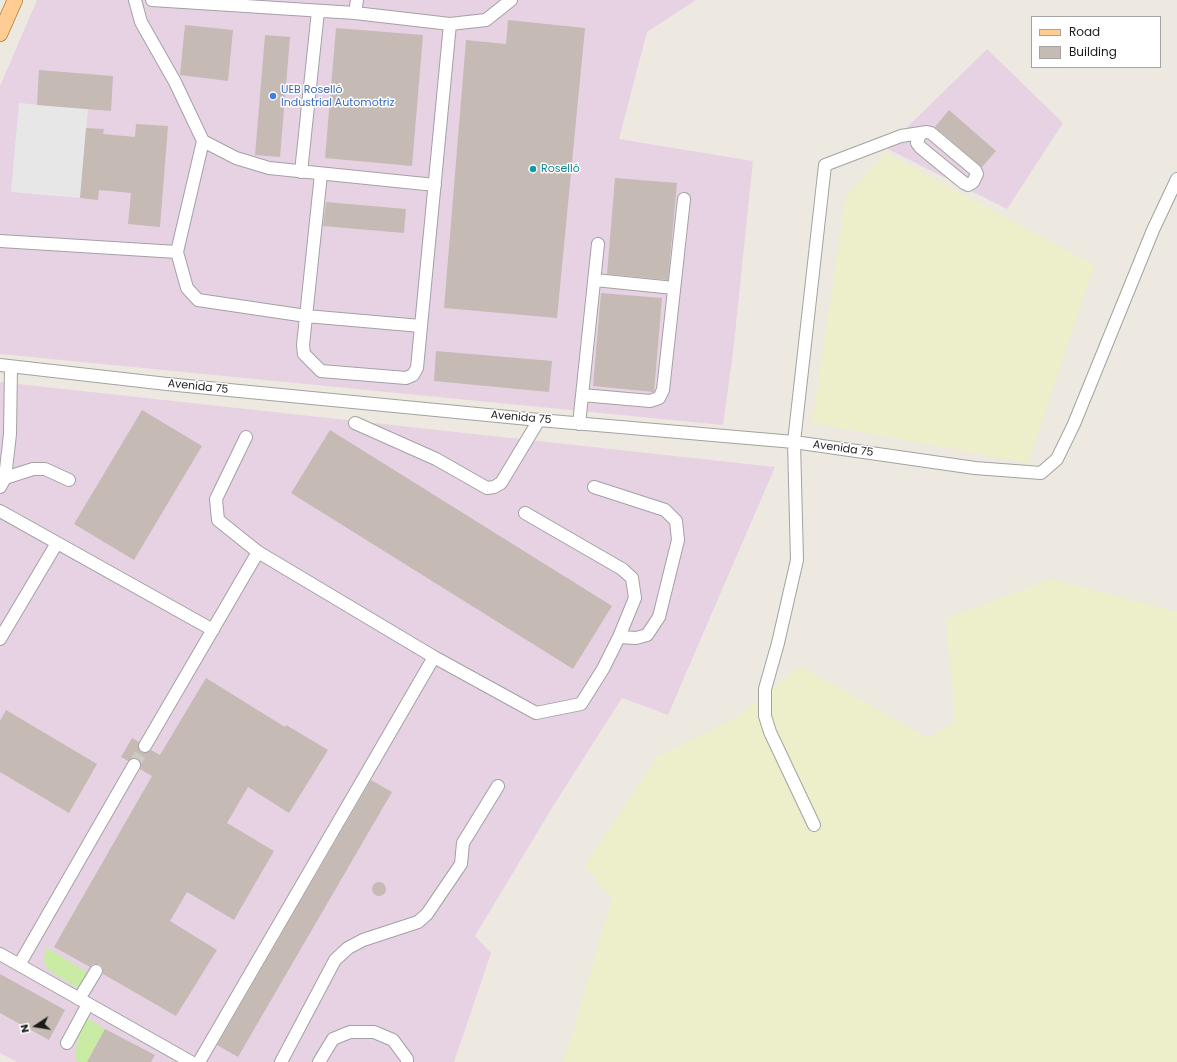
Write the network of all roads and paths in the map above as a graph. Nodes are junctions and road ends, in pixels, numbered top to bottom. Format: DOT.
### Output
graph roads {
  1 [pos="15,0"];
  2 [pos="135,0"];
  3 [pos="152,0"];
  4 [pos="358,0"];
  5 [pos="511,0"];
  6 [pos="318,11"];
  7 [pos="355,13"];
  8 [pos="450,24"];
  9 [pos="0,34"];
  10 [pos="920,134"];
  11 [pos="203,141"];
  12 [pos="301,172"];
  13 [pos="321,174"];
  14 [pos="1177,179"];
  15 [pos="435,185"];
  16 [pos="684,199"];
  17 [pos="0,241"];
  18 [pos="598,244"];
  19 [pos="177,252"];
  20 [pos="595,280"];
  21 [pos="674,288"];
  22 [pos="306,316"];
  23 [pos="421,326"];
  24 [pos="6,366"];
  25 [pos="582,395"];
  26 [pos="539,420"];
  27 [pos="355,424"];
  28 [pos="579,424"];
  29 [pos="246,437"];
  30 [pos="794,442"];
  31 [pos="69,480"];
  32 [pos="2,482"];
  33 [pos="594,487"];
  34 [pos="0,511"];
  35 [pos="525,513"];
  36 [pos="57,543"];
  37 [pos="258,552"];
  38 [pos="213,630"];
  39 [pos="619,637"];
  40 [pos="0,638"];
  41 [pos="434,657"];
  42 [pos="146,746"];
  43 [pos="134,766"];
  44 [pos="498,786"];
  45 [pos="814,825"];
  46 [pos="0,954"];
  47 [pos="19,965"];
  48 [pos="96,971"];
  49 [pos="84,1002"];
  50 [pos="67,1043"];
  51 [pos="191,1062"];
  52 [pos="199,1062"];
  53 [pos="281,1062"];
  54 [pos="319,1062"];
  55 [pos="407,1062"];
  1 -- 9 [label="main road"];
  2 -- 11 [label="street"];
  3 -- 6 [label="street"];
  4 -- 7 [label="street"];
  5 -- 8 [label="street"];
  6 -- 7 [label="street"];
  6 -- 12 [label="street"];
  7 -- 8 [label="street"];
  8 -- 15 [label="street"];
  10 -- 10 [label="street"];
  10 -- 30 [label="street"];
  11 -- 12 [label="street"];
  11 -- 19 [label="street"];
  12 -- 13 [label="street"];
  13 -- 15 [label="street"];
  13 -- 22 [label="street"];
  14 -- 30 [label="street, Avenida 75"];
  15 -- 23 [label="street"];
  16 -- 21 [label="street"];
  17 -- 19 [label="street"];
  18 -- 20 [label="street"];
  19 -- 22 [label="street"];
  20 -- 21 [label="street"];
  20 -- 25 [label="street"];
  21 -- 25 [label="street"];
  22 -- 23 [label="street"];
  22 -- 23 [label="street"];
  24 -- 26 [label="street, Avenida 75"];
  24 -- 32 [label="street"];
  25 -- 28 [label="street"];
  26 -- 27 [label="street"];
  26 -- 28 [label="street, Avenida 75"];
  28 -- 30 [label="street, Avenida 75"];
  29 -- 37 [label="street"];
  30 -- 45 [label="street"];
  31 -- 32 [label="street"];
  33 -- 39 [label="street"];
  34 -- 36 [label="street"];
  35 -- 39 [label="street"];
  36 -- 38 [label="street"];
  36 -- 40 [label="street"];
  37 -- 38 [label="street"];
  37 -- 41 [label="street"];
  38 -- 42 [label="street"];
  39 -- 41 [label="street"];
  41 -- 52 [label="street"];
  43 -- 47 [label="street"];
  44 -- 53 [label="street"];
  46 -- 47 [label="street"];
  47 -- 49 [label="street"];
  48 -- 49 [label="street"];
  49 -- 50 [label="street"];
  49 -- 51 [label="street"];
  54 -- 55 [label="street"];
}
